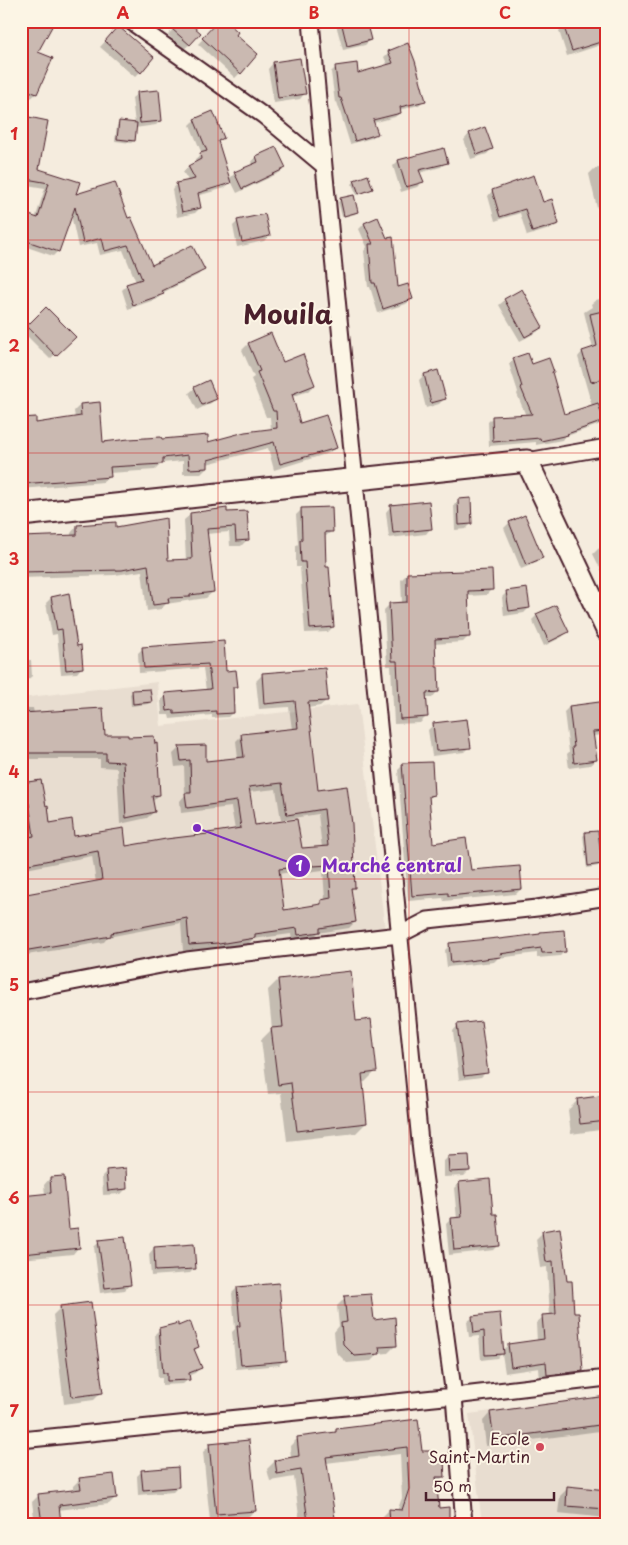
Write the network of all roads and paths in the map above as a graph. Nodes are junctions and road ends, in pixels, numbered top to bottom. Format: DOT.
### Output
graph roads {
  1 [pos="130,21"];
  2 [pos="311,21"];
  3 [pos="324,166"];
  4 [pos="607,447"];
  5 [pos="527,460"];
  6 [pos="354,479"];
  7 [pos="21,515"];
  8 [pos="607,630"];
  9 [pos="607,898"];
  10 [pos="399,935"];
  11 [pos="21,992"];
  12 [pos="607,1378"];
  13 [pos="454,1396"];
  14 [pos="21,1440"];
  15 [pos="464,1524"];
  1 -- 3 [label="street"];
  2 -- 3 [label="street"];
  3 -- 6 [label="street"];
  4 -- 5 [label="street"];
  5 -- 6 [label="street"];
  5 -- 8 [label="street"];
  6 -- 7 [label="street"];
  6 -- 10 [label="street"];
  9 -- 10 [label="street"];
  10 -- 11 [label="street"];
  10 -- 13 [label="street"];
  12 -- 13 [label="street"];
  13 -- 14 [label="street"];
  13 -- 15 [label="street"];
}
